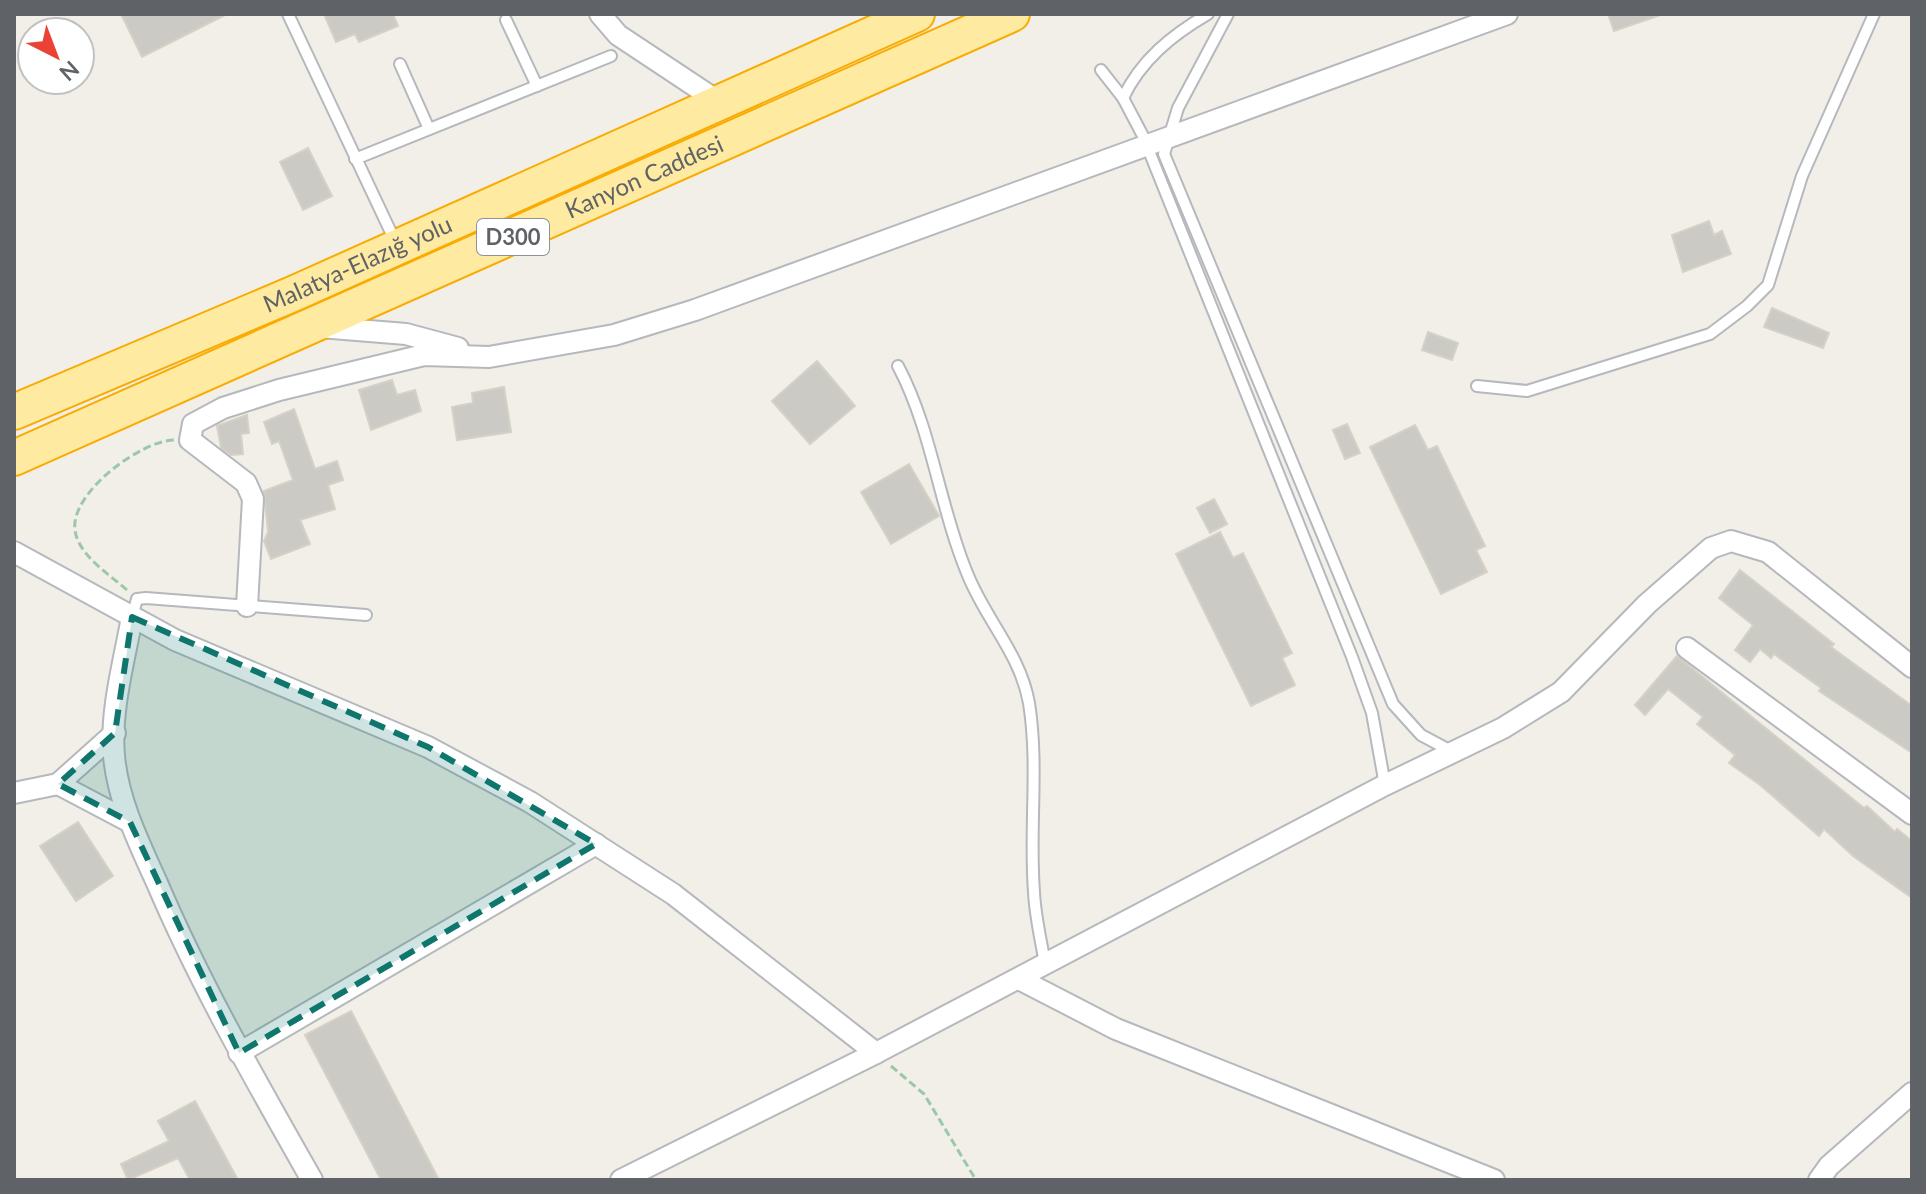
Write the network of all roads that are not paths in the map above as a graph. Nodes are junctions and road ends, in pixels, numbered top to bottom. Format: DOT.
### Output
graph roads {
  1 [pos="288,14"];
  2 [pos="600,14"];
  3 [pos="917,14"];
  4 [pos="1012,14"];
  5 [pos="1208,14"];
  6 [pos="1228,14"];
  7 [pos="1507,14"];
  8 [pos="1874,14"];
  9 [pos="506,20"];
  10 [pos="611,56"];
  11 [pos="400,64"];
  12 [pos="1101,70"];
  13 [pos="537,86"];
  14 [pos="1123,98"];
  15 [pos="719,102"];
  16 [pos="429,129"];
  17 [pos="1169,137"];
  18 [pos="1144,146"];
  19 [pos="355,159"];
  20 [pos="397,247"];
  21 [pos="314,326"];
  22 [pos="489,357"];
  23 [pos="898,366"];
  24 [pos="1477,386"];
  25 [pos="14,412"];
  26 [pos="14,458"];
  27 [pos="14,552"];
  28 [pos="247,606"];
  29 [pos="134,608"];
  30 [pos="366,615"];
  31 [pos="1687,648"];
  32 [pos="1912,667"];
  33 [pos="115,733"];
  34 [pos="1452,752"];
  35 [pos="58,784"];
  36 [pos="1385,785"];
  37 [pos="14,793"];
  38 [pos="1912,814"];
  39 [pos="130,822"];
  40 [pos="596,844"];
  41 [pos="1045,966"];
  42 [pos="1019,979"];
  43 [pos="239,1053"];
  44 [pos="876,1053"];
  45 [pos="1912,1093"];
  46 [pos="312,1180"];
  47 [pos="621,1180"];
  48 [pos="1494,1180"];
  49 [pos="1819,1180"];
  1 -- 19 [label="lane"];
  2 -- 15 [label="street"];
  3 -- 15 [label="highway, Malatya-Elazığ yolu / D300"];
  4 -- 21 [label="highway, Kanyon Caddesi / D300"];
  5 -- 14 [label="lane"];
  6 -- 17 [label="lane"];
  7 -- 17 [label="street"];
  8 -- 24 [label="lane"];
  9 -- 13 [label="lane"];
  10 -- 13 [label="lane"];
  11 -- 16 [label="lane"];
  12 -- 14 [label="lane"];
  13 -- 16 [label="lane"];
  14 -- 18 [label="lane"];
  15 -- 20 [label="highway, Malatya-Elazığ yolu / D300"];
  16 -- 19 [label="lane"];
  17 -- 18 [label="street"];
  17 -- 34 [label="lane"];
  18 -- 22 [label="street"];
  18 -- 36 [label="lane"];
  19 -- 20 [label="lane"];
  20 -- 25 [label="highway, Malatya-Elazığ yolu / D300"];
  21 -- 22 [label="street"];
  21 -- 26 [label="highway, Kanyon Caddesi / D300"];
  22 -- 28 [label="street"];
  23 -- 41 [label="lane"];
  27 -- 29 [label="street"];
  28 -- 29 [label="lane"];
  28 -- 30 [label="lane"];
  29 -- 33 [label="street"];
  29 -- 40 [label="street"];
  31 -- 38 [label="street"];
  32 -- 34 [label="street"];
  33 -- 35 [label="street"];
  33 -- 39 [label="street"];
  34 -- 36 [label="street"];
  35 -- 37 [label="street"];
  35 -- 39 [label="street"];
  36 -- 41 [label="street"];
  39 -- 43 [label="street"];
  40 -- 43 [label="street"];
  40 -- 44 [label="street"];
  41 -- 42 [label="street"];
  42 -- 44 [label="street"];
  42 -- 48 [label="street"];
  43 -- 46 [label="street"];
  44 -- 47 [label="street"];
  45 -- 49 [label="street"];
}
